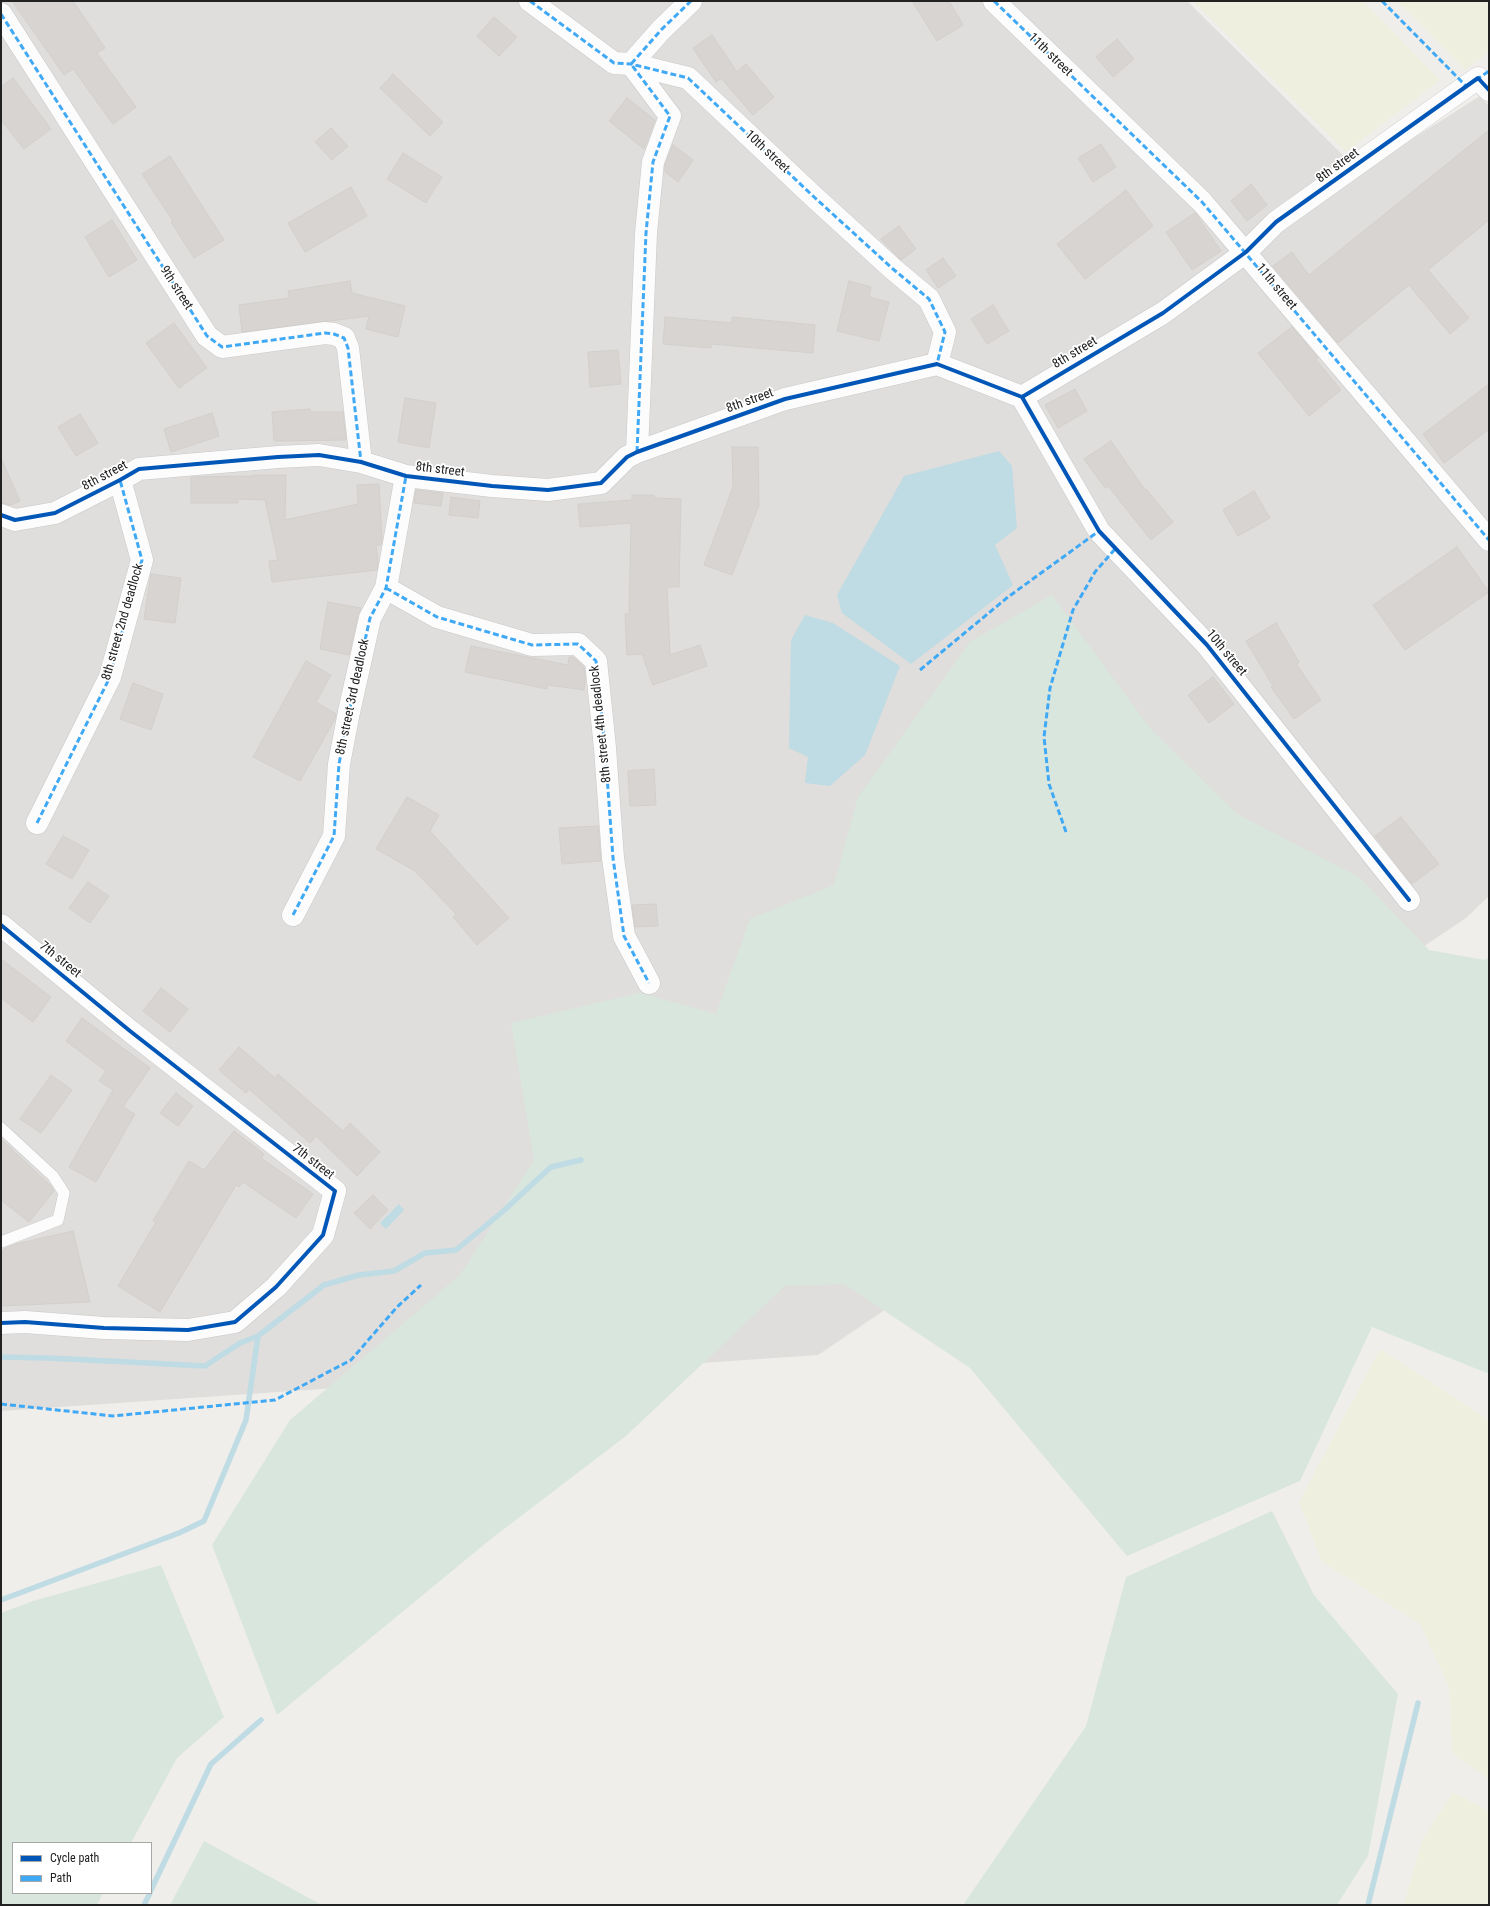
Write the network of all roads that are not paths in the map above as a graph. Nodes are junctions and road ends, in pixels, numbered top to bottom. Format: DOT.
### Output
graph roads {
  1 [pos="530,1"];
  2 [pos="691,1"];
  3 [pos="994,1"];
  4 [pos="1,14"];
  5 [pos="631,64"];
  6 [pos="1484,84"];
  7 [pos="1246,252"];
  8 [pos="938,364"];
  9 [pos="1022,396"];
  10 [pos="637,452"];
  11 [pos="361,462"];
  12 [pos="406,476"];
  13 [pos="120,480"];
  14 [pos="1,515"];
  15 [pos="1489,540"];
  16 [pos="386,588"];
  17 [pos="37,822"];
  18 [pos="1409,900"];
  19 [pos="293,915"];
  20 [pos="1,925"];
  21 [pos="649,983"];
  22 [pos="1,1128"];
  23 [pos="1,1242"];
  24 [pos="1,1322"];
  1 -- 5 [label="street, 10th street"];
  2 -- 5 [label="street"];
  3 -- 7 [label="street, 11th street"];
  4 -- 11 [label="street, 9th street"];
  5 -- 8 [label="street, 10th street"];
  5 -- 10 [label="street"];
  6 -- 7 [label="street, 8th street"];
  7 -- 9 [label="street, 8th street"];
  7 -- 15 [label="street, 11th street"];
  8 -- 9 [label="street"];
  8 -- 10 [label="street, 8th street"];
  9 -- 18 [label="street, 10th street"];
  10 -- 12 [label="street, 8th street"];
  11 -- 12 [label="street, 8th street"];
  11 -- 13 [label="street, 8th street"];
  12 -- 16 [label="street, 8th street 3rd deadlock"];
  13 -- 14 [label="street, 8th street"];
  13 -- 17 [label="street, 8th street 2nd deadlock"];
  16 -- 19 [label="street, 8th street 3rd deadlock"];
  16 -- 21 [label="street, 8th street 4th deadlock"];
  20 -- 24 [label="street, 7th street"];
  22 -- 23 [label="lane"];
}
